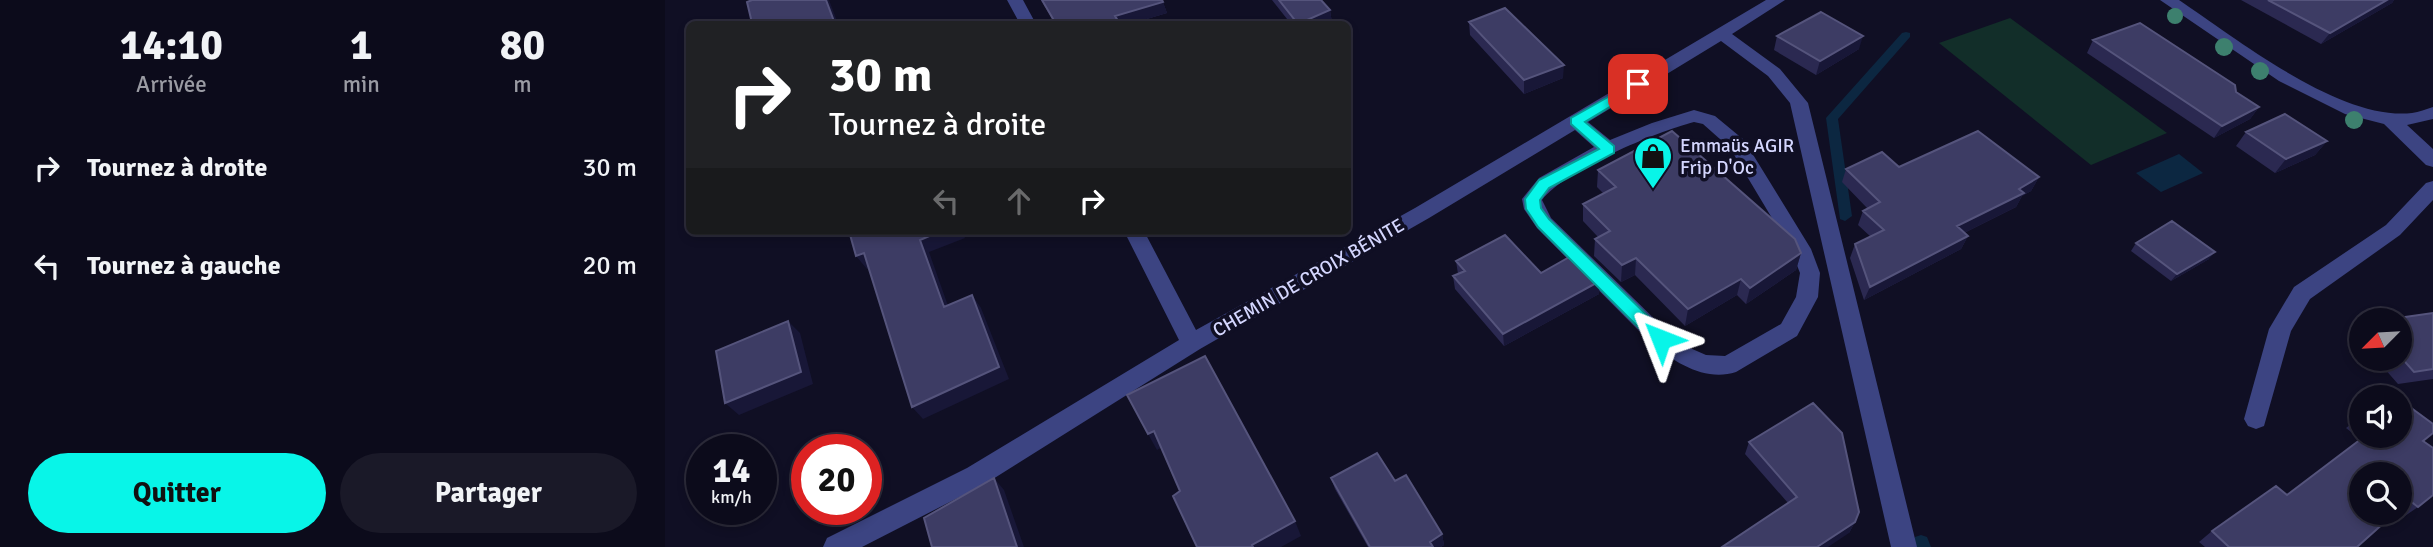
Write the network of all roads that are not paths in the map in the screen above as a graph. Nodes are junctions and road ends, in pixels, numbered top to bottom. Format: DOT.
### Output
graph roads {
  1 [pos="1015,0"];
  2 [pos="1777,0"];
  3 [pos="2168,0"];
  4 [pos="1026,21"];
  5 [pos="1721,34"];
  6 [pos="2433,113"];
  7 [pos="2388,118"];
  8 [pos="1576,121"];
  9 [pos="1609,150"];
  10 [pos="2433,160"];
  11 [pos="2433,188"];
  12 [pos="1136,235"];
  13 [pos="1192,343"];
  14 [pos="2256,419"];
  15 [pos="837,547"];
  16 [pos="1903,547"];
  1 -- 4 [label="street"];
  2 -- 5 [label="street, CHEMIN DE CROIX BÉNITE"];
  3 -- 7 [label="street"];
  5 -- 8 [label="street, CHEMIN DE CROIX BÉNITE"];
  5 -- 16 [label="street"];
  6 -- 7 [label="street"];
  7 -- 10 [label="street"];
  8 -- 9 [label="street"];
  8 -- 13 [label="street, CHEMIN DE CROIX BÉNITE"];
  9 -- 9 [label="street"];
  11 -- 14 [label="street"];
  12 -- 13 [label="street"];
  13 -- 15 [label="street, CHEMIN DE CROIX BÉNITE"];
}
